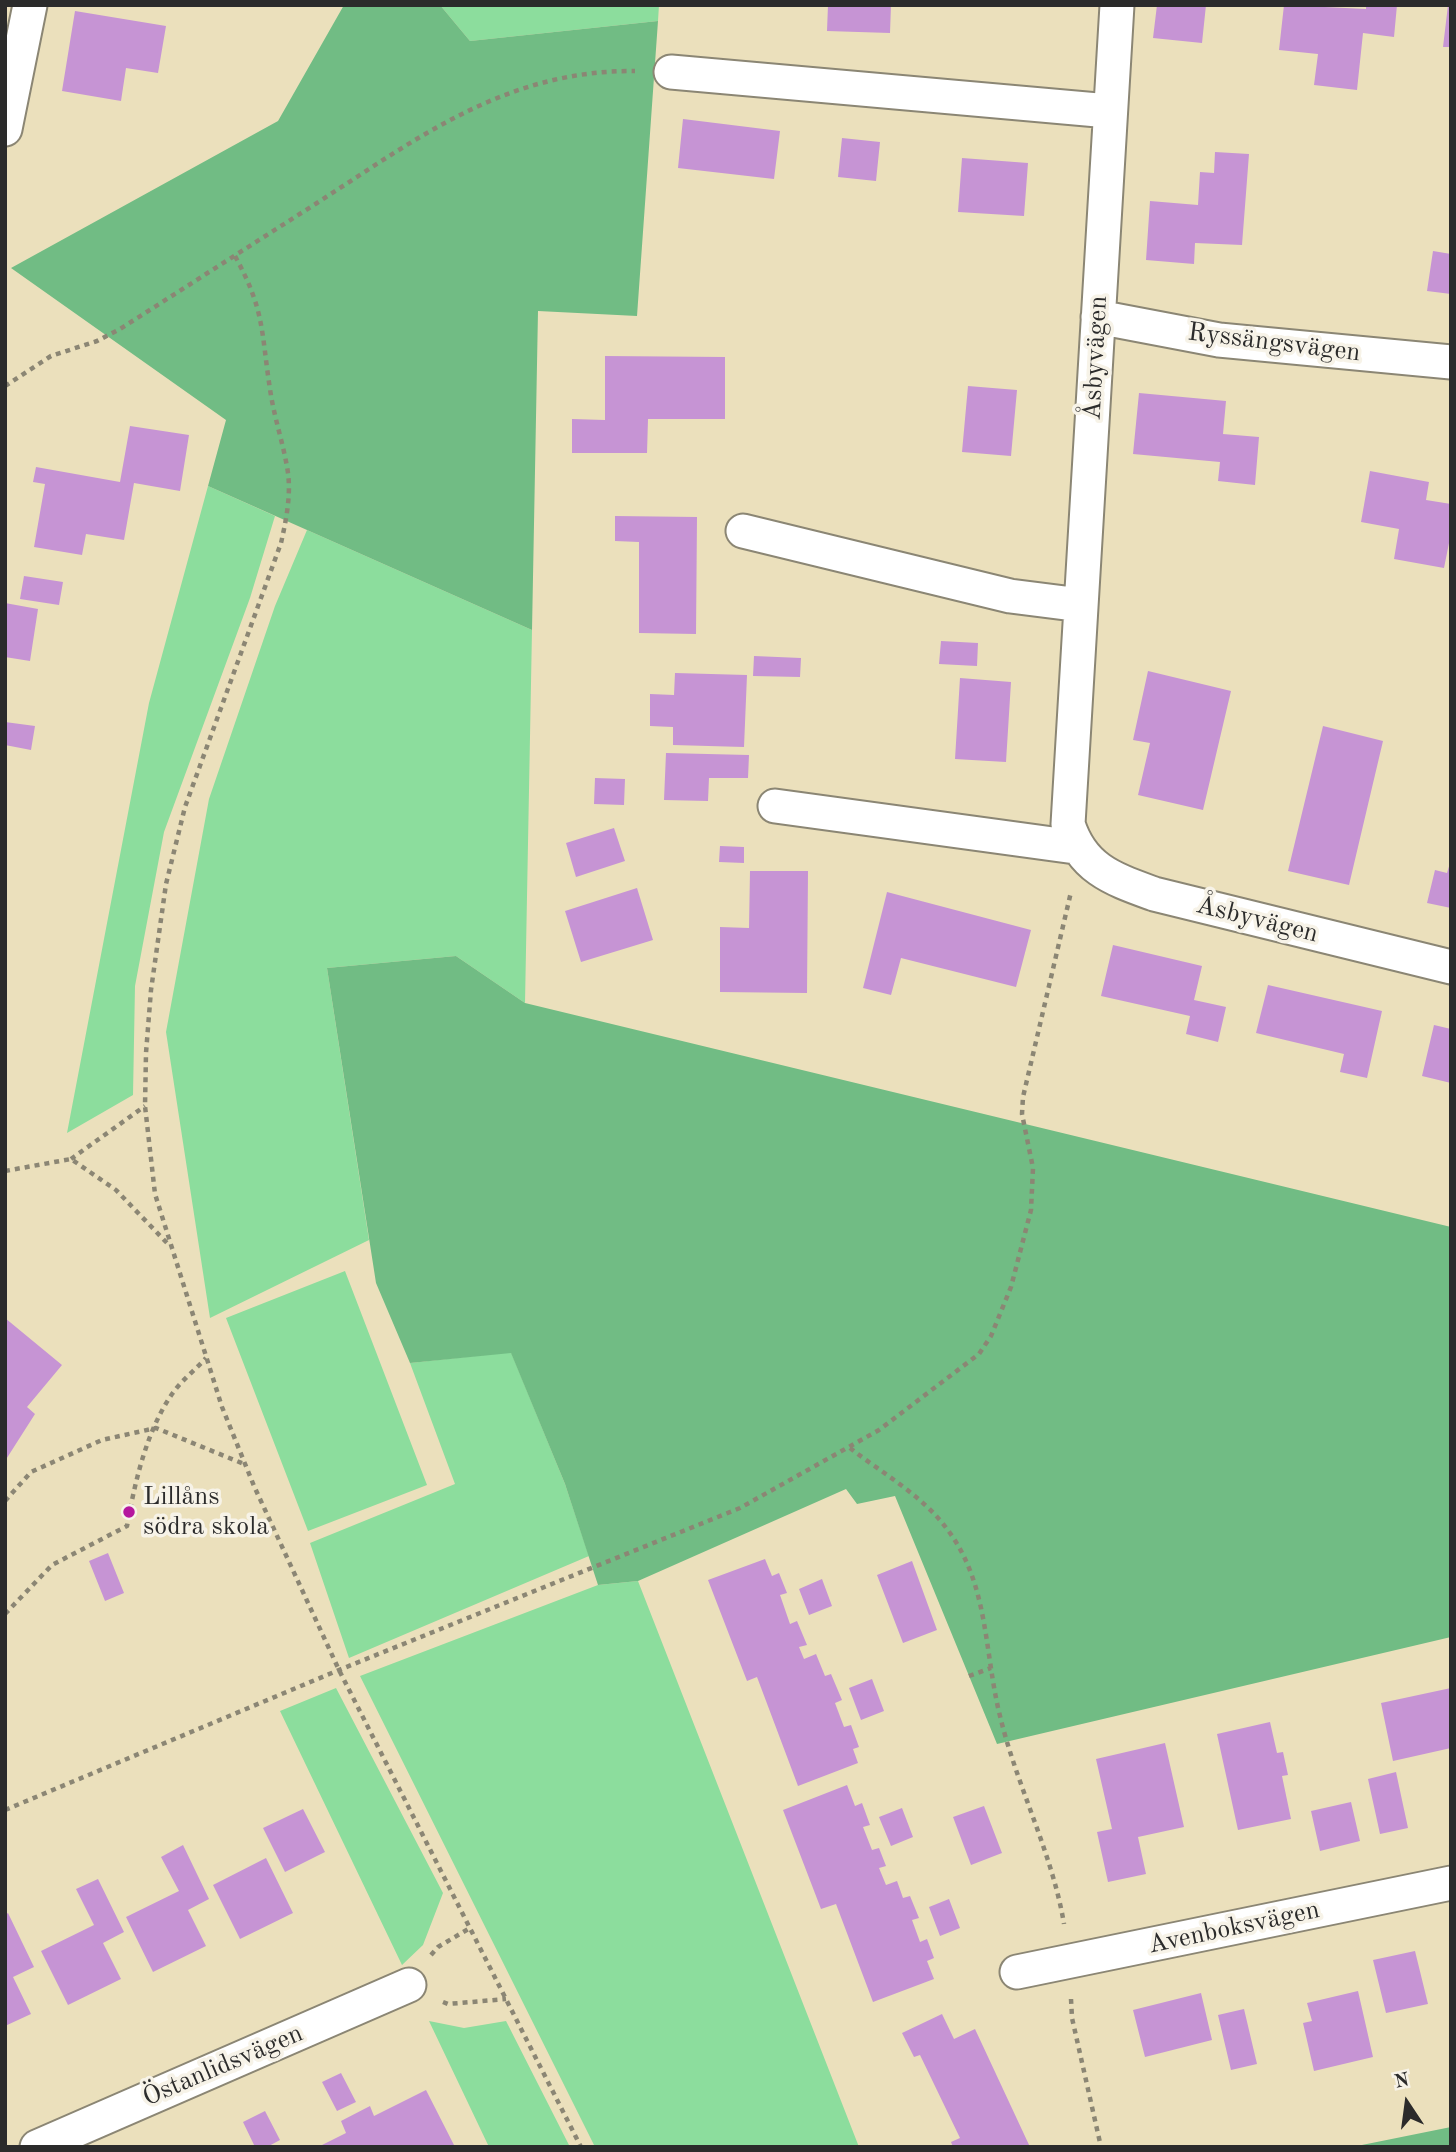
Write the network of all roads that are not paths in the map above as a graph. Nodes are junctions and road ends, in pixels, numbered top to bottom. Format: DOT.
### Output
graph roads {
  1 [pos="30,5"];
  2 [pos="1117,5"];
  3 [pos="671,72"];
  4 [pos="1110,111"];
  5 [pos="5,129"];
  6 [pos="1098,317"];
  7 [pos="1451,362"];
  8 [pos="743,531"];
  9 [pos="1081,605"];
  10 [pos="775,806"];
  11 [pos="1085,856"];
  12 [pos="1451,967"];
  13 [pos="1451,1883"];
  14 [pos="1017,1972"];
  15 [pos="409,1985"];
  16 [pos="37,2147"];
  1 -- 5 [label="street"];
  2 -- 4 [label="street, Åsbyvägen"];
  3 -- 4 [label="street"];
  4 -- 6 [label="street, Åsbyvägen"];
  6 -- 7 [label="street, Ryssängsvägen"];
  6 -- 9 [label="street, Åsbyvägen"];
  8 -- 9 [label="street"];
  9 -- 11 [label="street, Åsbyvägen"];
  10 -- 11 [label="street, Åsbyvägen"];
  11 -- 12 [label="street, Åsbyvägen"];
  13 -- 14 [label="street, Avenboksvägen"];
  15 -- 16 [label="street, Östanlidsvägen"];
}
